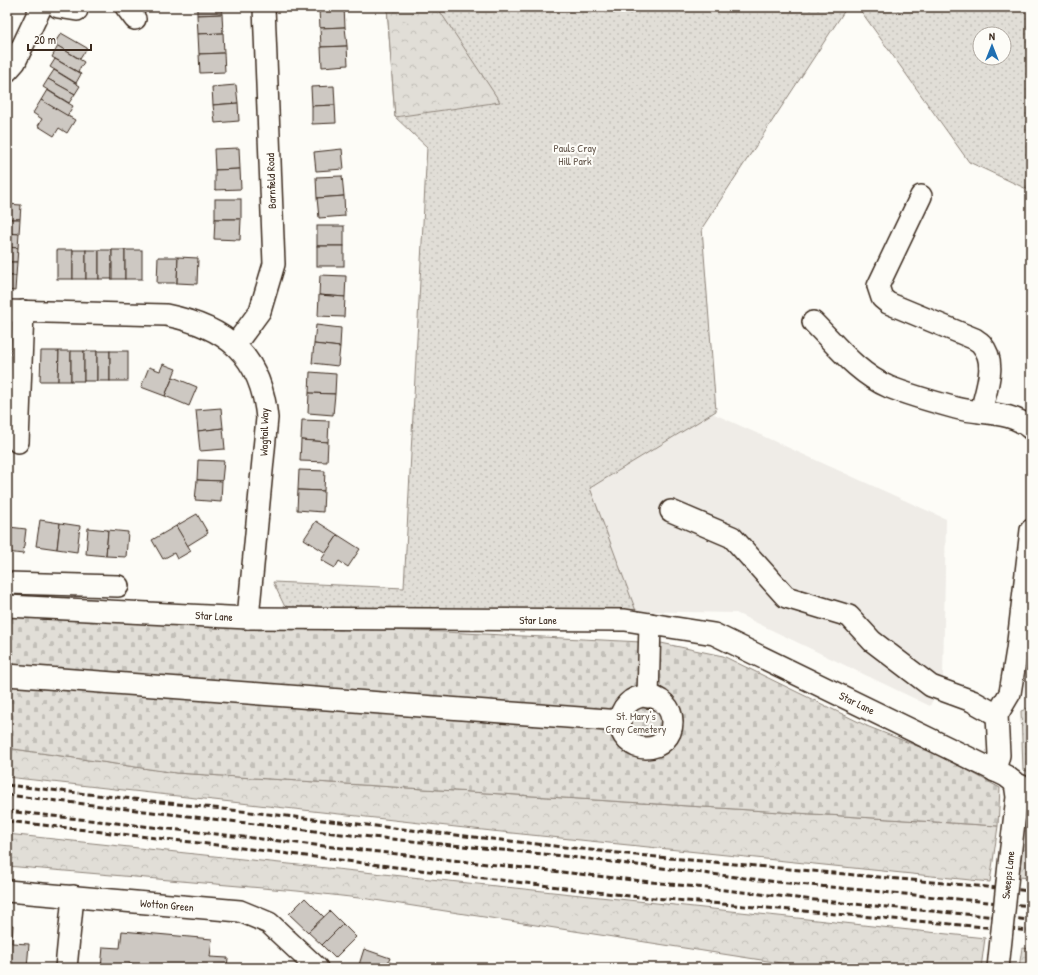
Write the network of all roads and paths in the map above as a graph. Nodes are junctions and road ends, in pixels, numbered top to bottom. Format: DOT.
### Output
graph roads {
  1 [pos="41,7"];
  2 [pos="264,7"];
  3 [pos="7,71"];
  4 [pos="921,196"];
  5 [pos="15,311"];
  6 [pos="812,322"];
  7 [pos="235,345"];
  8 [pos="981,412"];
  9 [pos="1031,430"];
  10 [pos="18,442"];
  11 [pos="671,511"];
  12 [pos="1031,530"];
  13 [pos="7,583"];
  14 [pos="118,586"];
  15 [pos="7,606"];
  16 [pos="248,618"];
  17 [pos="650,624"];
  18 [pos="7,674"];
  19 [pos="648,696"];
  20 [pos="997,715"];
  21 [pos="621,721"];
  22 [pos="996,771"];
  23 [pos="1023,787"];
  24 [pos="7,891"];
  25 [pos="73,896"];
  26 [pos="292,945"];
  27 [pos="66,968"];
  28 [pos="291,968"];
  29 [pos="316,968"];
  30 [pos="998,968"];
  1 -- 3 [label="street"];
  2 -- 7 [label="street, Barnfield Road"];
  4 -- 8 [label="street"];
  5 -- 7 [label="street, Wagtail Way"];
  5 -- 10 [label="street"];
  6 -- 8 [label="street"];
  7 -- 16 [label="street, Wagtail Way"];
  8 -- 9 [label="street"];
  11 -- 20 [label="street"];
  12 -- 20 [label="street"];
  13 -- 14 [label="street"];
  15 -- 16 [label="street, Star Lane"];
  16 -- 17 [label="street, Star Lane"];
  17 -- 19 [label="street"];
  17 -- 22 [label="street, Star Lane"];
  18 -- 21 [label="street"];
  19 -- 21 [label="street"];
  19 -- 21 [label="street"];
  20 -- 22 [label="street"];
  22 -- 23 [label="street, Star Lane"];
  23 -- 30 [label="street, Sweeps Lane, bridge"];
  24 -- 25 [label="street, Wotton Green"];
  25 -- 26 [label="street, Wotton Green"];
  25 -- 27 [label="street"];
  26 -- 28 [label="street"];
  26 -- 29 [label="street, Wotton Green"];
}
